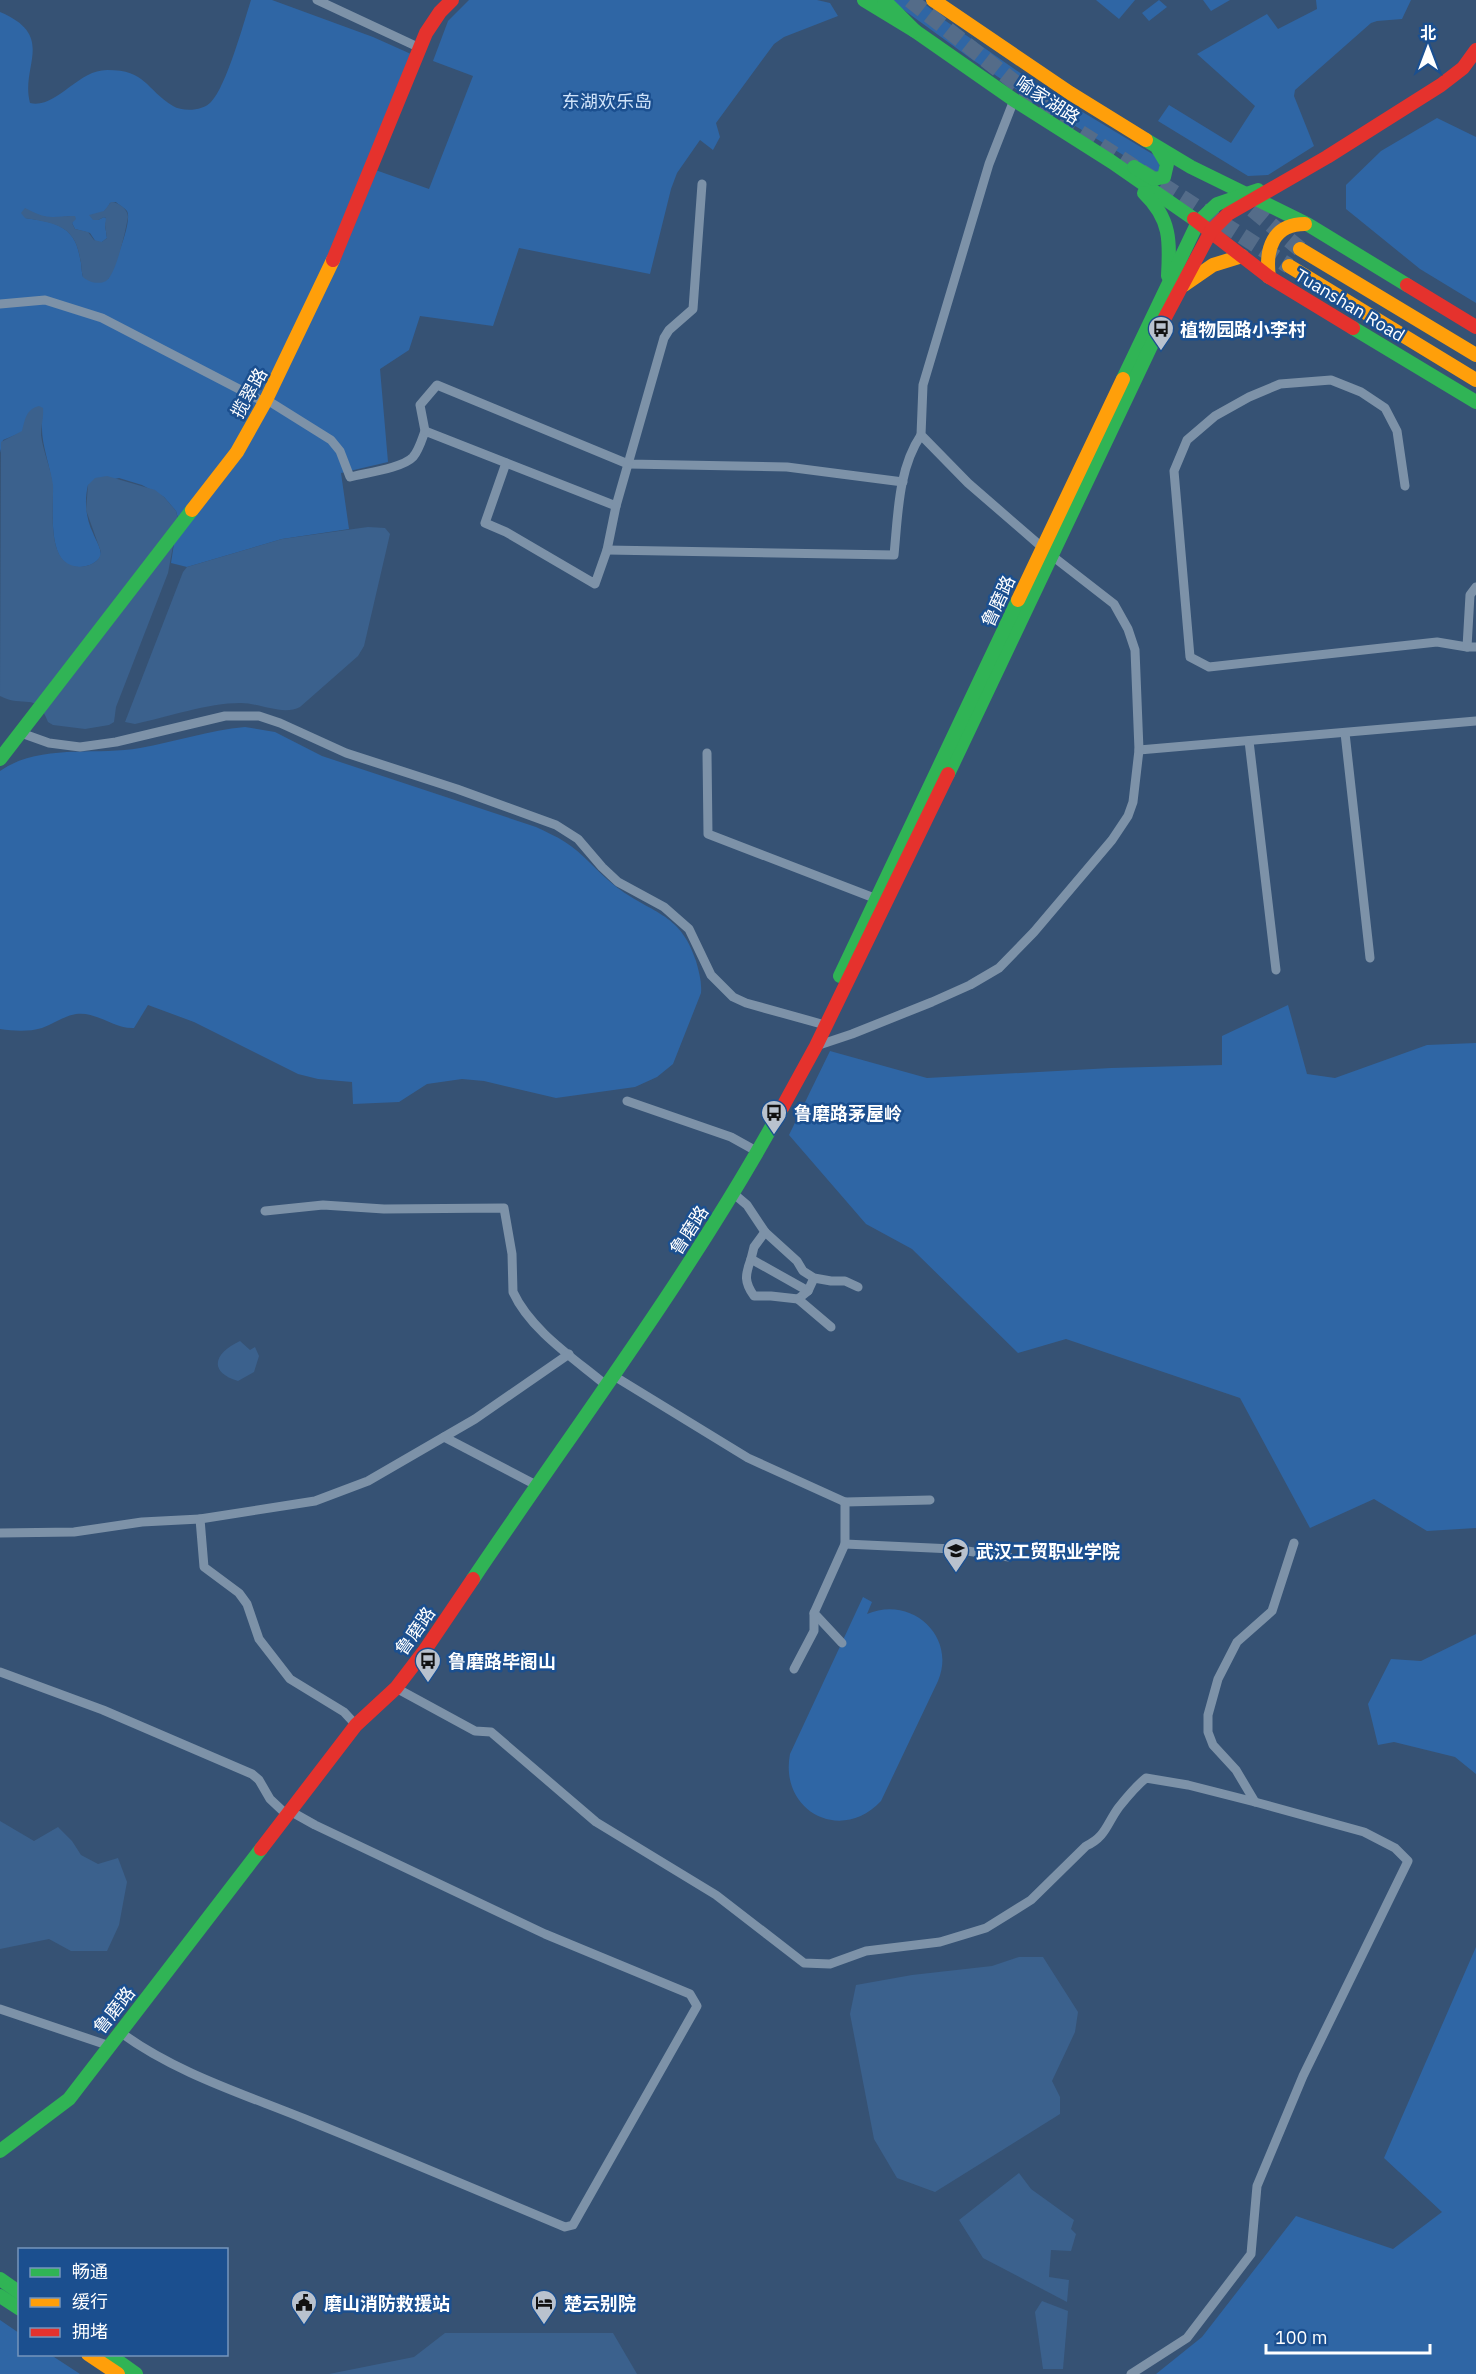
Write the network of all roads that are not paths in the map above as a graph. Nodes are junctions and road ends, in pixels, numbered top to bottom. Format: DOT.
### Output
graph roads {
  1 [pos="317,0"];
  2 [pos="452,0"];
  3 [pos="864,0"];
  4 [pos="884,0"];
  5 [pos="933,0"];
  6 [pos="915,32"];
  7 [pos="420,48"];
  8 [pos="1476,50"];
  9 [pos="1014,100"];
  10 [pos="1152,143"];
  11 [pos="1112,162"];
  12 [pos="702,184"];
  13 [pos="1250,196"];
  14 [pos="1198,222"];
  15 [pos="1307,225"];
  16 [pos="1211,231"];
  17 [pos="1300,249"];
  18 [pos="1242,256"];
  19 [pos="1289,266"];
  20 [pos="1269,277"];
  21 [pos="1174,285"];
  22 [pos="0,304"];
  23 [pos="1476,327"];
  24 [pos="1476,355"];
  25 [pos="1476,380"];
  26 [pos="266,402"];
  27 [pos="1476,402"];
  28 [pos="425,431"];
  29 [pos="921,435"];
  30 [pos="506,463"];
  31 [pos="628,465"];
  32 [pos="903,482"];
  33 [pos="1405,486"];
  34 [pos="616,506"];
  35 [pos="607,550"];
  36 [pos="1047,551"];
  37 [pos="1476,587"];
  38 [pos="1471,647"];
  39 [pos="1476,722"];
  40 [pos="21,733"];
  41 [pos="1346,733"];
  42 [pos="1249,741"];
  43 [pos="1139,750"];
  44 [pos="707,753"];
  45 [pos="0,759"];
  46 [pos="881,900"];
  47 [pos="1370,958"];
  48 [pos="1276,970"];
  49 [pos="821,1024"];
  50 [pos="816,1046"];
  51 [pos="796,1080"];
  52 [pos="627,1101"];
  53 [pos="758,1152"];
  54 [pos="734,1194"];
  55 [pos="265,1211"];
  56 [pos="765,1232"];
  57 [pos="751,1259"];
  58 [pos="814,1278"];
  59 [pos="858,1287"];
  60 [pos="808,1291"];
  61 [pos="798,1299"];
  62 [pos="831,1328"];
  63 [pos="569,1354"];
  64 [pos="610,1381"];
  65 [pos="444,1437"];
  66 [pos="536,1485"];
  67 [pos="930,1500"];
  68 [pos="845,1502"];
  69 [pos="200,1519"];
  70 [pos="0,1533"];
  71 [pos="1294,1543"];
  72 [pos="845,1544"];
  73 [pos="1009,1557"];
  74 [pos="814,1613"];
  75 [pos="842,1643"];
  76 [pos="794,1669"];
  77 [pos="0,1672"];
  78 [pos="396,1688"];
  79 [pos="356,1725"];
  80 [pos="1255,1802"];
  81 [pos="289,1813"];
  82 [pos="0,2009"];
  83 [pos="120,2032"];
  84 [pos="110,2046"];
  85 [pos="0,2151"];
  86 [pos="0,2279"];
  87 [pos="18,2291"];
  88 [pos="0,2296"];
  89 [pos="18,2308"];
  90 [pos="90,2356"];
  91 [pos="109,2356"];
  92 [pos="118,2374"];
  93 [pos="136,2374"];
  94 [pos="1131,2374"];
  1 -- 7 [label="street"];
  2 -- 7 [label="main road, 揽翠路"];
  3 -- 6 [label="main road, 喻家湖路"];
  4 -- 6 [label="main road"];
  5 -- 10 [label="main road, 喻家湖路"];
  6 -- 9 [label="main road, 喻家湖路"];
  7 -- 26 [label="main road, 揽翠路"];
  8 -- 13 [label="main road"];
  9 -- 11 [label="main road, 喻家湖路"];
  9 -- 29 [label="street"];
  10 -- 11 [label="main road"];
  10 -- 13 [label="main road, 喻家湖路"];
  11 -- 14 [label="main road, 喻家湖路"];
  11 -- 21 [label="main road"];
  12 -- 31 [label="street"];
  13 -- 14 [label="main road, 鲁磨路"];
  13 -- 15 [label="main road"];
  13 -- 16 [label="main road, 鲁磨路"];
  14 -- 16 [label="main road, 喻家湖路"];
  14 -- 21 [label="main road, 鲁磨路"];
  15 -- 20 [label="main road"];
  15 -- 23 [label="main road"];
  16 -- 18 [label="main road, Tuanshan Road"];
  16 -- 21 [label="main road, 鲁磨路"];
  17 -- 24 [label="main road, Tuanshan Road"];
  18 -- 20 [label="main road, Tuanshan Road"];
  18 -- 21 [label="main road"];
  19 -- 25 [label="main road, Tuanshan Road"];
  20 -- 27 [label="main road, Tuanshan Road"];
  21 -- 36 [label="main road, 鲁磨路"];
  22 -- 26 [label="street"];
  26 -- 28 [label="street"];
  26 -- 40 [label="main road, 揽翠路"];
  28 -- 30 [label="street"];
  28 -- 31 [label="street"];
  29 -- 32 [label="street"];
  29 -- 36 [label="street"];
  30 -- 34 [label="street"];
  30 -- 35 [label="street"];
  31 -- 32 [label="street"];
  31 -- 34 [label="street"];
  32 -- 35 [label="street"];
  33 -- 38 [label="street"];
  34 -- 35 [label="street"];
  36 -- 43 [label="street"];
  36 -- 46 [label="main road, 鲁磨路"];
  37 -- 38 [label="street"];
  39 -- 41 [label="street"];
  40 -- 45 [label="main road, 揽翠路"];
  40 -- 49 [label="street"];
  41 -- 42 [label="street"];
  41 -- 47 [label="street"];
  42 -- 43 [label="street"];
  42 -- 48 [label="street"];
  43 -- 50 [label="street"];
  44 -- 46 [label="street"];
  46 -- 49 [label="main road, 鲁磨路"];
  49 -- 50 [label="main road, 鲁磨路"];
  49 -- 51 [label="main road, 鲁磨路"];
  50 -- 51 [label="main road, 鲁磨路"];
  51 -- 53 [label="main road, 鲁磨路"];
  52 -- 53 [label="street"];
  53 -- 54 [label="main road, 鲁磨路"];
  54 -- 56 [label="street"];
  54 -- 64 [label="main road, 鲁磨路"];
  55 -- 63 [label="street"];
  56 -- 57 [label="street"];
  56 -- 58 [label="street"];
  57 -- 60 [label="street"];
  57 -- 61 [label="street"];
  58 -- 59 [label="street"];
  58 -- 60 [label="street"];
  60 -- 61 [label="street"];
  61 -- 62 [label="street"];
  63 -- 64 [label="street"];
  63 -- 65 [label="street"];
  64 -- 66 [label="main road, 鲁磨路"];
  64 -- 68 [label="street"];
  65 -- 66 [label="street"];
  65 -- 69 [label="street"];
  66 -- 78 [label="main road, 鲁磨路"];
  67 -- 68 [label="street"];
  68 -- 72 [label="street"];
  69 -- 70 [label="street"];
  69 -- 79 [label="street"];
  71 -- 80 [label="street"];
  72 -- 73 [label="street"];
  72 -- 74 [label="street"];
  74 -- 75 [label="street"];
  74 -- 76 [label="street"];
  77 -- 81 [label="street"];
  78 -- 79 [label="main road, 鲁磨路"];
  78 -- 80 [label="street"];
  79 -- 81 [label="main road, 鲁磨路"];
  80 -- 94 [label="street"];
  81 -- 83 [label="main road, 鲁磨路"];
  81 -- 83 [label="street"];
  82 -- 84 [label="street"];
  83 -- 84 [label="main road, 鲁磨路"];
  84 -- 85 [label="main road, 鲁磨路"];
  86 -- 87 [label="main road"];
  88 -- 89 [label="main road"];
  90 -- 92 [label="main road"];
  91 -- 93 [label="main road"];
}
